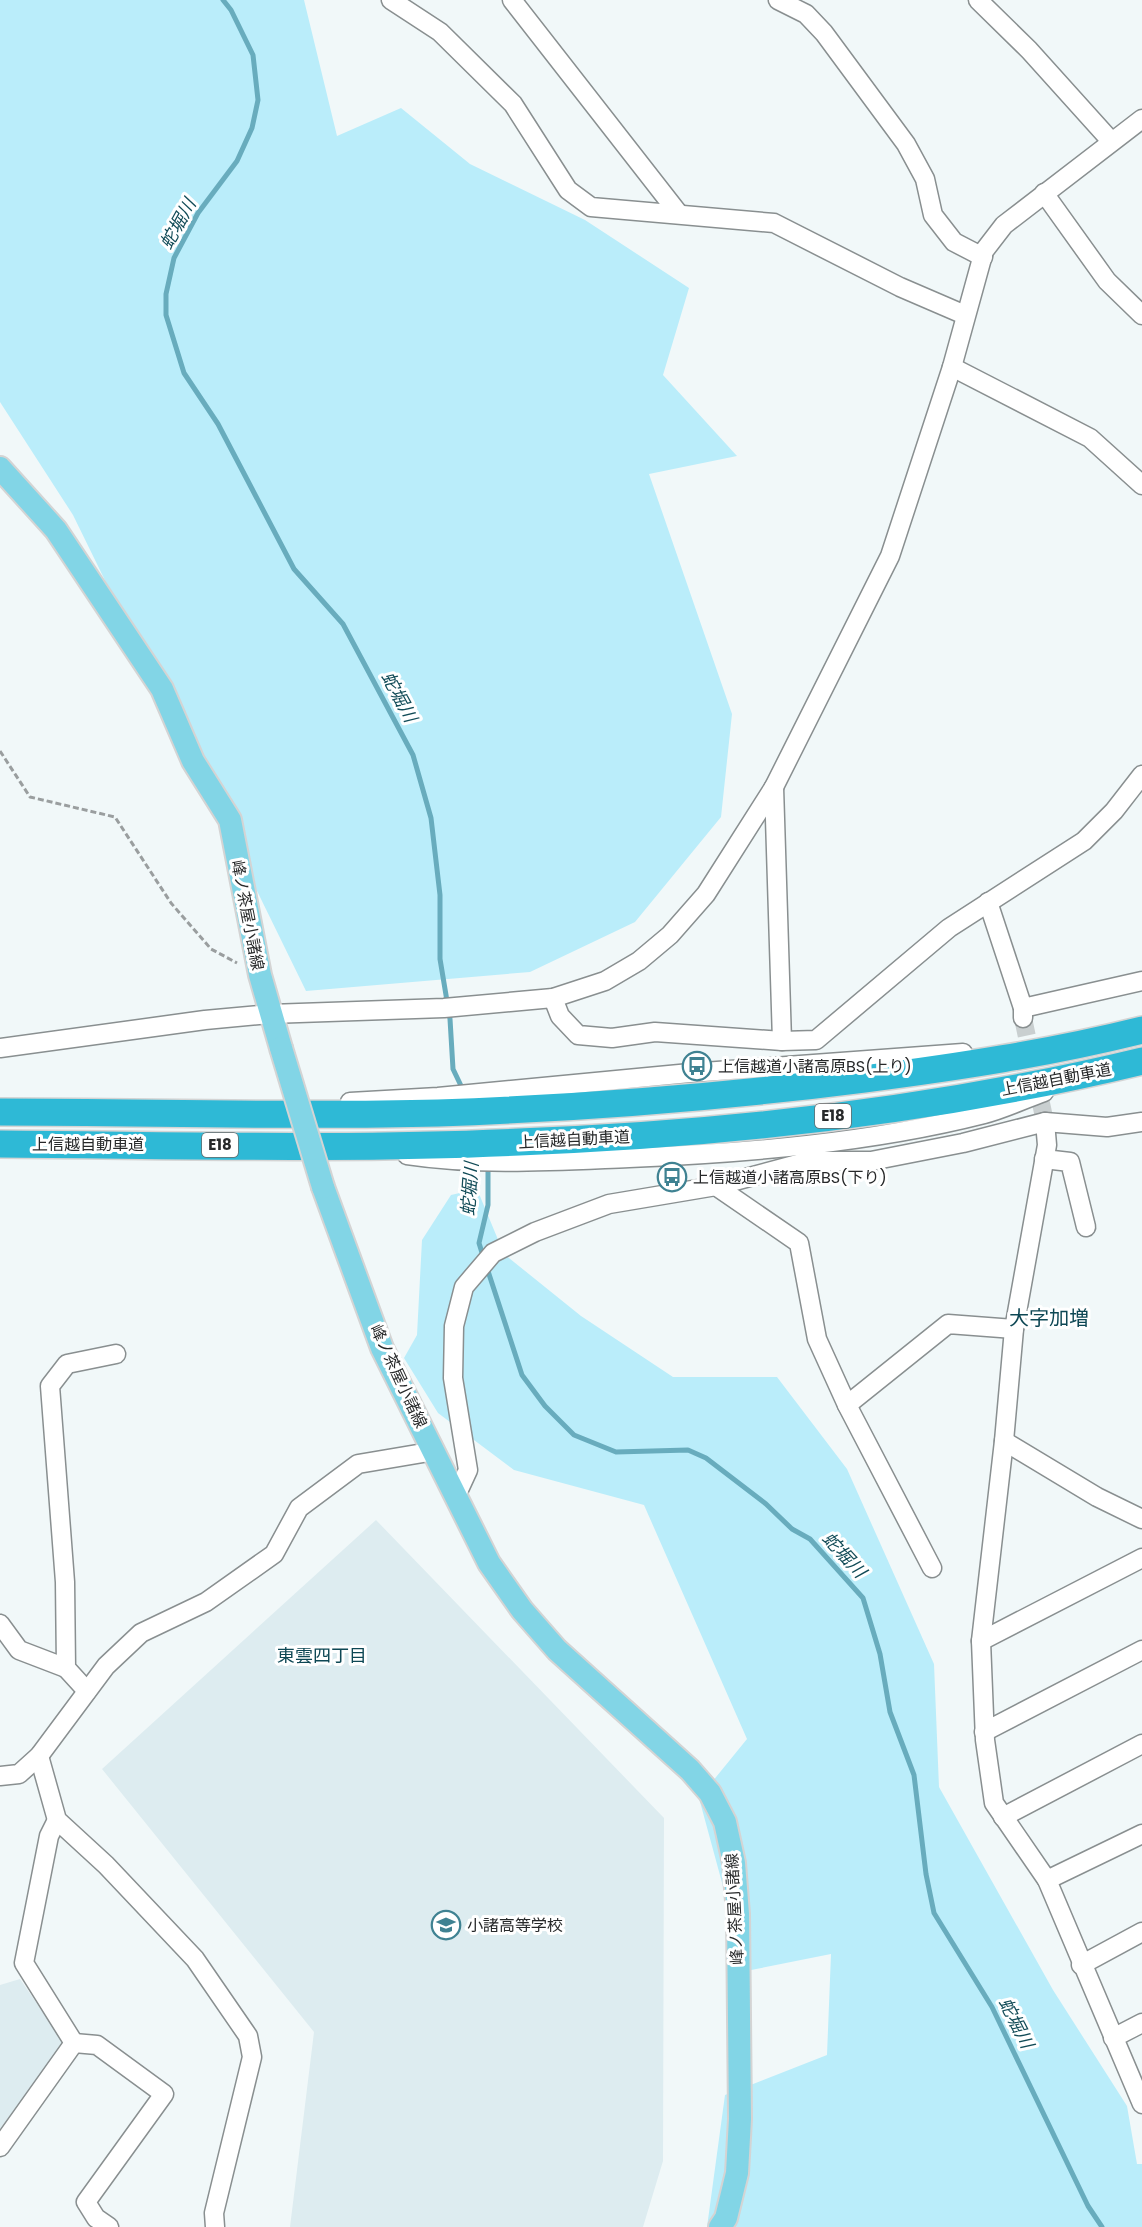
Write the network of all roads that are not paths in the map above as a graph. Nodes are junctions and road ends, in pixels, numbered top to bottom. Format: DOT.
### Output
graph roads {
  1 [pos="392,0"];
  2 [pos="512,0"];
  3 [pos="778,0"];
  4 [pos="978,0"];
  5 [pos="1142,119"];
  6 [pos="1111,141"];
  7 [pos="1044,193"];
  8 [pos="679,214"];
  9 [pos="982,257"];
  10 [pos="965,315"];
  11 [pos="1142,315"];
  12 [pos="952,367"];
  13 [pos="0,468"];
  14 [pos="1142,485"];
  15 [pos="1142,776"];
  16 [pos="774,787"];
  17 [pos="988,902"];
  18 [pos="1142,981"];
  19 [pos="553,998"];
  20 [pos="270,1014"];
  21 [pos="1142,1030"];
  22 [pos="782,1041"];
  23 [pos="0,1048"];
  24 [pos="1142,1061"];
  25 [pos="0,1112"];
  26 [pos="1045,1122"];
  27 [pos="1142,1122"];
  28 [pos="0,1144"];
  29 [pos="1044,1159"];
  30 [pos="716,1186"];
  31 [pos="1086,1227"];
  32 [pos="1014,1329"];
  33 [pos="116,1354"];
  34 [pos="847,1405"];
  35 [pos="1004,1440"];
  36 [pos="435,1451"];
  37 [pos="456,1496"];
  38 [pos="1142,1519"];
  39 [pos="1142,1558"];
  40 [pos="932,1568"];
  41 [pos="0,1624"];
  42 [pos="981,1641"];
  43 [pos="1142,1650"];
  44 [pos="66,1668"];
  45 [pos="87,1691"];
  46 [pos="984,1732"];
  47 [pos="1142,1744"];
  48 [pos="39,1755"];
  49 [pos="0,1776"];
  50 [pos="1003,1816"];
  51 [pos="57,1820"];
  52 [pos="1142,1834"];
  53 [pos="1047,1880"];
  54 [pos="1142,1932"];
  55 [pos="1081,1965"];
  56 [pos="1142,2023"];
  57 [pos="1113,2038"];
  58 [pos="74,2043"];
  59 [pos="1142,2104"];
  60 [pos="0,2147"];
  61 [pos="109,2227"];
  62 [pos="215,2227"];
  63 [pos="720,2227"];
  1 -- 8 [label="street"];
  2 -- 8 [label="street"];
  3 -- 9 [label="street"];
  4 -- 6 [label="street"];
  5 -- 6 [label="street"];
  6 -- 7 [label="street"];
  7 -- 9 [label="street"];
  7 -- 11 [label="street"];
  8 -- 10 [label="street"];
  9 -- 10 [label="street"];
  10 -- 12 [label="street"];
  12 -- 14 [label="street"];
  12 -- 16 [label="street"];
  13 -- 20 [label="main road, 峰ノ茶屋小諸線"];
  15 -- 17 [label="street"];
  16 -- 19 [label="street"];
  16 -- 22 [label="street"];
  17 -- 18 [label="street"];
  17 -- 22 [label="street"];
  19 -- 20 [label="street"];
  19 -- 22 [label="street"];
  20 -- 23 [label="street"];
  20 -- 36 [label="main road, 峰ノ茶屋小諸線, bridge"];
  21 -- 25 [label="highway, 上信越自動車道 / E18"];
  24 -- 28 [label="highway, 上信越自動車道 / E18"];
  26 -- 27 [label="street"];
  26 -- 29 [label="street"];
  26 -- 30 [label="street"];
  29 -- 31 [label="street"];
  29 -- 32 [label="street"];
  30 -- 34 [label="street"];
  30 -- 37 [label="street"];
  32 -- 34 [label="street"];
  32 -- 35 [label="street"];
  33 -- 44 [label="street"];
  34 -- 40 [label="street"];
  35 -- 38 [label="street"];
  35 -- 42 [label="street"];
  36 -- 37 [label="main road, 峰ノ茶屋小諸線"];
  36 -- 45 [label="street"];
  37 -- 63 [label="main road, 峰ノ茶屋小諸線"];
  39 -- 42 [label="street"];
  41 -- 44 [label="street"];
  42 -- 46 [label="street"];
  43 -- 46 [label="street"];
  44 -- 45 [label="street"];
  45 -- 48 [label="street"];
  46 -- 50 [label="street"];
  47 -- 50 [label="street"];
  48 -- 49 [label="street"];
  48 -- 51 [label="street"];
  50 -- 53 [label="street"];
  51 -- 58 [label="street"];
  51 -- 62 [label="street"];
  52 -- 53 [label="street"];
  53 -- 55 [label="street"];
  54 -- 55 [label="street"];
  55 -- 57 [label="street"];
  56 -- 57 [label="street"];
  57 -- 59 [label="street"];
  58 -- 60 [label="street"];
  58 -- 61 [label="street"];
}
